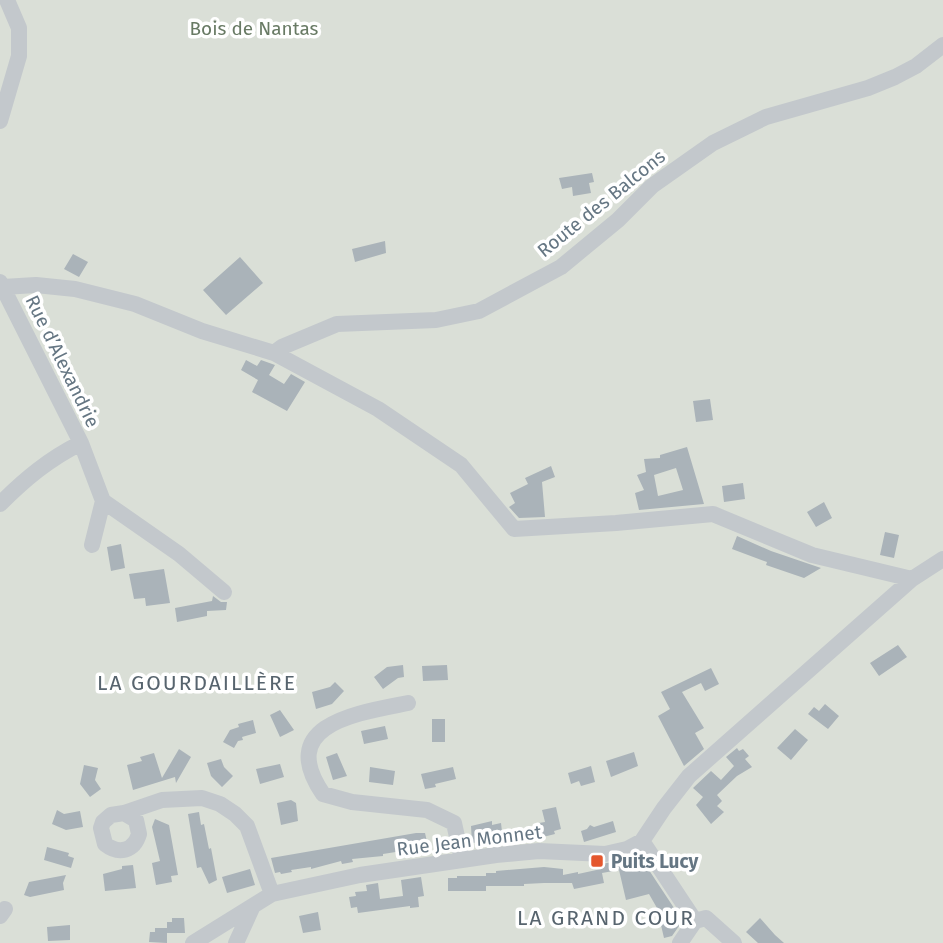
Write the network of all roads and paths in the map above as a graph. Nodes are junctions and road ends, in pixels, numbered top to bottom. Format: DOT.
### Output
graph roads {
  1 [pos="7,0"];
  2 [pos="943,45"];
  3 [pos="0,121"];
  4 [pos="1,285"];
  5 [pos="274,354"];
  6 [pos="81,443"];
  7 [pos="103,501"];
  8 [pos="0,504"];
  9 [pos="92,544"];
  10 [pos="943,559"];
  11 [pos="912,579"];
  12 [pos="224,592"];
  13 [pos="408,703"];
  14 [pos="124,813"];
  15 [pos="642,841"];
  16 [pos="462,860"];
  17 [pos="272,894"];
  18 [pos="252,908"];
  19 [pos="695,921"];
  20 [pos="193,943"];
  21 [pos="236,943"];
  22 [pos="680,943"];
  23 [pos="734,943"];
  1 -- 3 [label="street"];
  2 -- 5 [label="street, Route des Balcons"];
  4 -- 5 [label="street"];
  4 -- 6 [label="street, Rue d’Alexandrie"];
  5 -- 11 [label="street"];
  6 -- 7 [label="street"];
  6 -- 8 [label="street, Rue d’Alexandrie"];
  7 -- 9 [label="street"];
  7 -- 12 [label="street"];
  10 -- 11 [label="street"];
  11 -- 15 [label="street"];
  13 -- 16 [label="street"];
  14 -- 17 [label="street"];
  15 -- 16 [label="street, Rue Jean Monnet"];
  15 -- 19 [label="street"];
  16 -- 17 [label="street, Rue Jean Monnet"];
  17 -- 18 [label="street, Rue Jean Monnet"];
  18 -- 20 [label="street, Rue Jean Monnet"];
  18 -- 21 [label="street"];
  19 -- 22 [label="street"];
  19 -- 23 [label="street"];
}
